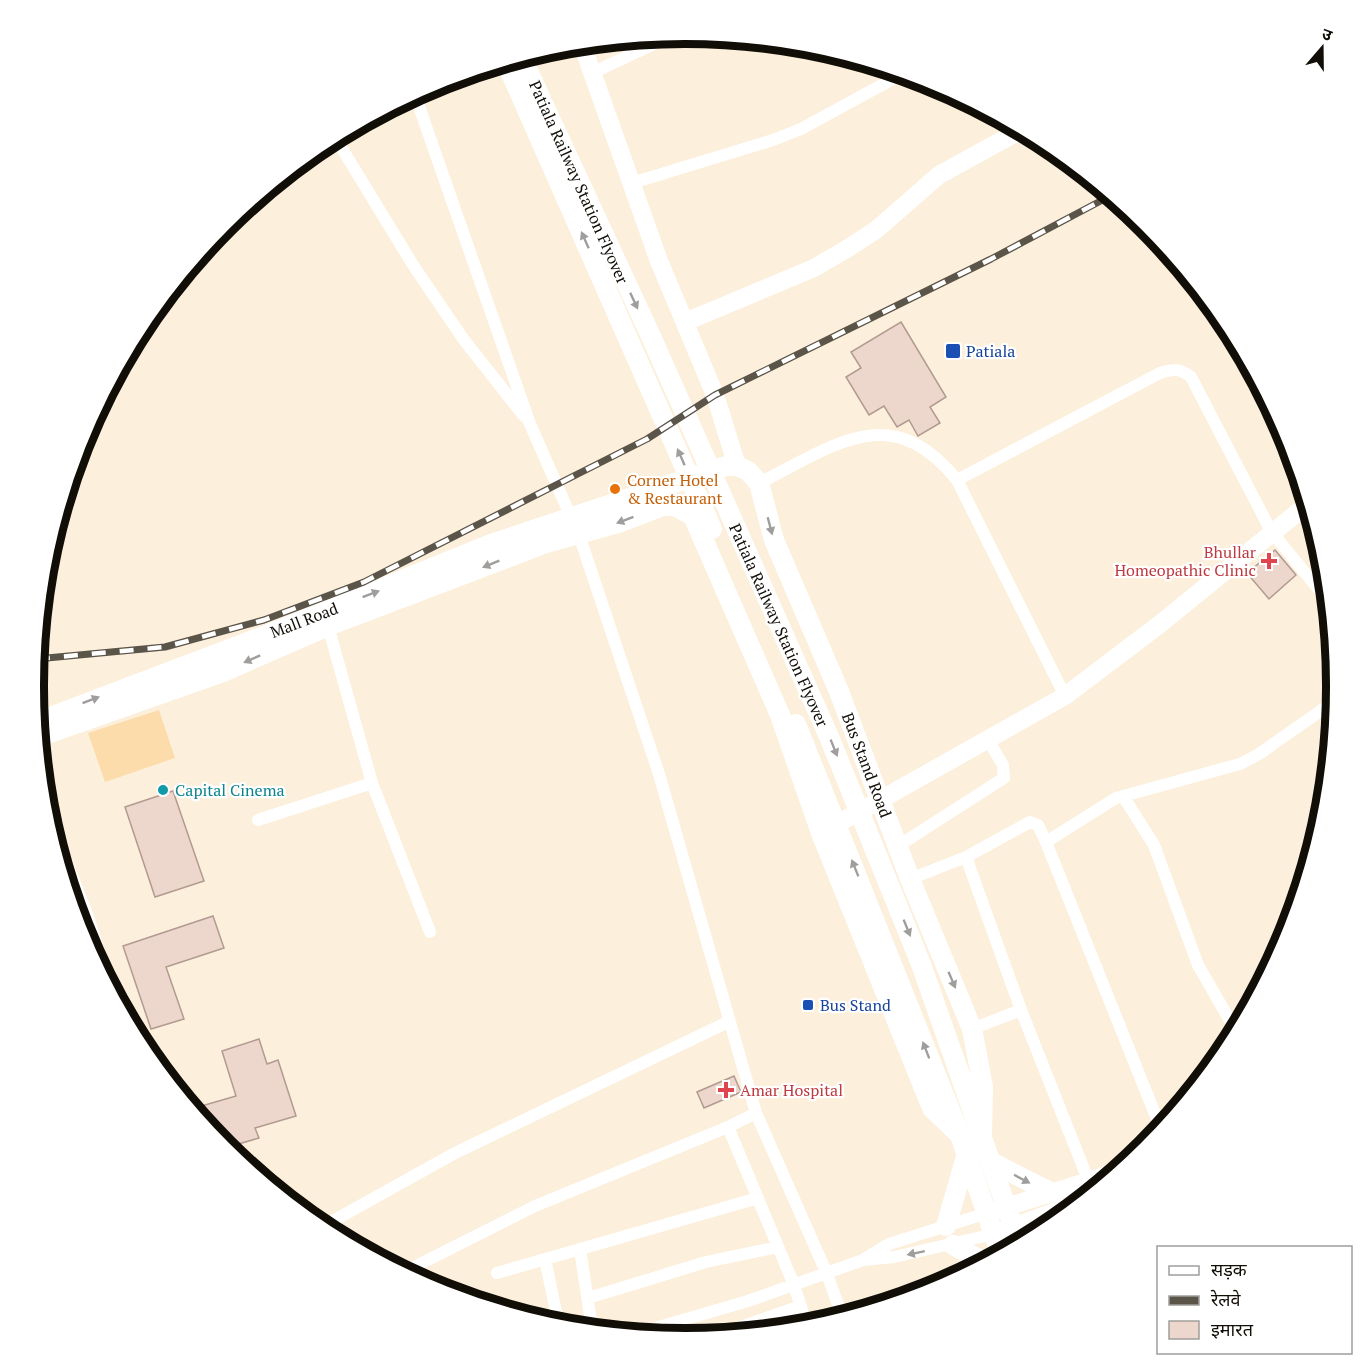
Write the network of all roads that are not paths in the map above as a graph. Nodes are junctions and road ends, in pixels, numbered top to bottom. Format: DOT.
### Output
graph roads {
  1 [pos="650,46"];
  2 [pos="585,53"];
  3 [pos="525,65"];
  4 [pos="509,69"];
  5 [pos="592,73"];
  6 [pos="892,79"];
  7 [pos="418,103"];
  8 [pos="1013,134"];
  9 [pos="340,146"];
  10 [pos="632,183"];
  11 [pos="685,322"];
  12 [pos="530,424"];
  13 [pos="737,466"];
  14 [pos="957,480"];
  15 [pos="759,483"];
  16 [pos="1301,509"];
  17 [pos="575,526"];
  18 [pos="1271,531"];
  19 [pos="1319,590"];
  20 [pos="328,626"];
  21 [pos="1065,696"];
  22 [pos="1325,707"];
  23 [pos="45,719"];
  24 [pos="46,734"];
  25 [pos="988,740"];
  26 [pos="372,783"];
  27 [pos="1124,796"];
  28 [pos="880,802"];
  29 [pos="258,820"];
  30 [pos="821,833"];
  31 [pos="1046,842"];
  32 [pos="898,846"];
  33 [pos="966,857"];
  34 [pos="910,879"];
  35 [pos="430,932"];
  36 [pos="1021,1010"];
  37 [pos="1233,1019"];
  38 [pos="728,1022"];
  39 [pos="972,1029"];
  40 [pos="756,1113"];
  41 [pos="1157,1120"];
  42 [pos="728,1127"];
  43 [pos="960,1135"];
  44 [pos="982,1137"];
  45 [pos="966,1157"];
  46 [pos="991,1162"];
  47 [pos="1093,1180"];
  48 [pos="1089,1182"];
  49 [pos="1073,1197"];
  50 [pos="758,1198"];
  51 [pos="1007,1206"];
  52 [pos="1055,1209"];
  53 [pos="1053,1211"];
  54 [pos="987,1213"];
  55 [pos="332,1221"];
  56 [pos="946,1226"];
  57 [pos="994,1234"];
  58 [pos="1017,1235"];
  59 [pos="1015,1236"];
  60 [pos="953,1245"];
  61 [pos="998,1246"];
  62 [pos="778,1247"];
  63 [pos="580,1249"];
  64 [pos="976,1258"];
  65 [pos="545,1259"];
  66 [pos="863,1260"];
  67 [pos="414,1267"];
  68 [pos="497,1273"];
  69 [pos="828,1274"];
  70 [pos="794,1285"];
  71 [pos="588,1298"];
  72 [pos="801,1306"];
  73 [pos="840,1309"];
  74 [pos="557,1314"];
  75 [pos="772,1316"];
  76 [pos="804,1316"];
  77 [pos="591,1320"];
  78 [pos="774,1321"];
  79 [pos="749,1324"];
  80 [pos="658,1327"];
  1 -- 5 [label="street"];
  2 -- 5 [label="street"];
  3 -- 44 [label="main road, Patiala Railway Station Flyover, one-way"];
  43 -- 4 [label="main road, Patiala Railway Station Flyover, one-way"];
  5 -- 10 [label="street"];
  6 -- 10 [label="street"];
  7 -- 12 [label="street"];
  8 -- 11 [label="street"];
  9 -- 12 [label="street"];
  10 -- 11 [label="street"];
  11 -- 13 [label="street"];
  12 -- 17 [label="street"];
  13 -- 15 [label="main road"];
  13 -- 17 [label="main road"];
  14 -- 15 [label="street"];
  14 -- 18 [label="street"];
  14 -- 21 [label="street"];
  15 -- 28 [label="main road, Bus Stand Road, one-way"];
  16 -- 18 [label="street"];
  17 -- 20 [label="main road, Mall Road, one-way"];
  23 -- 17 [label="main road, Mall Road, one-way"];
  30 -- 17 [label="main road, one-way"];
  17 -- 38 [label="street"];
  18 -- 19 [label="street"];
  18 -- 21 [label="street"];
  20 -- 24 [label="main road, Mall Road, one-way"];
  20 -- 26 [label="street"];
  21 -- 25 [label="street"];
  22 -- 27 [label="street"];
  25 -- 28 [label="street"];
  25 -- 32 [label="street"];
  26 -- 29 [label="street"];
  26 -- 35 [label="street"];
  27 -- 31 [label="street"];
  27 -- 37 [label="street"];
  28 -- 30 [label="street"];
  28 -- 32 [label="main road, Bus Stand Road"];
  30 -- 43 [label="main road"];
  31 -- 33 [label="street"];
  31 -- 41 [label="street"];
  32 -- 34 [label="main road, Bus Stand Road"];
  33 -- 34 [label="street"];
  33 -- 36 [label="street"];
  34 -- 39 [label="main road, Bus Stand Road, one-way"];
  36 -- 39 [label="street"];
  36 -- 48 [label="street"];
  38 -- 40 [label="street"];
  38 -- 55 [label="street"];
  39 -- 44 [label="main road, Bus Stand Road"];
  40 -- 42 [label="street"];
  40 -- 69 [label="street"];
  42 -- 50 [label="street"];
  42 -- 67 [label="street"];
  43 -- 45 [label="main road"];
  44 -- 46 [label="main road, Bus Stand Road"];
  45 -- 54 [label="main road"];
  45 -- 56 [label="main road"];
  46 -- 51 [label="main road, Bus Stand Road"];
  46 -- 52 [label="main road, one-way"];
  47 -- 48 [label="street"];
  48 -- 49 [label="street"];
  50 -- 62 [label="street"];
  50 -- 63 [label="street"];
  51 -- 53 [label="street"];
  51 -- 54 [label="street"];
  51 -- 58 [label="main road, Bus Stand Road"];
  54 -- 56 [label="street"];
  54 -- 57 [label="main road"];
  56 -- 66 [label="street"];
  57 -- 59 [label="street"];
  57 -- 60 [label="street"];
  57 -- 61 [label="main road"];
  60 -- 64 [label="main road"];
  60 -- 66 [label="street, one-way"];
  62 -- 70 [label="street"];
  62 -- 71 [label="street"];
  63 -- 65 [label="street"];
  63 -- 71 [label="street"];
  65 -- 68 [label="street"];
  65 -- 74 [label="street"];
  66 -- 69 [label="street"];
  69 -- 70 [label="street"];
  69 -- 73 [label="street"];
  70 -- 72 [label="street"];
  70 -- 80 [label="street"];
  71 -- 77 [label="street"];
  72 -- 75 [label="street"];
  72 -- 76 [label="street"];
  75 -- 78 [label="street"];
  75 -- 79 [label="street"];
}
